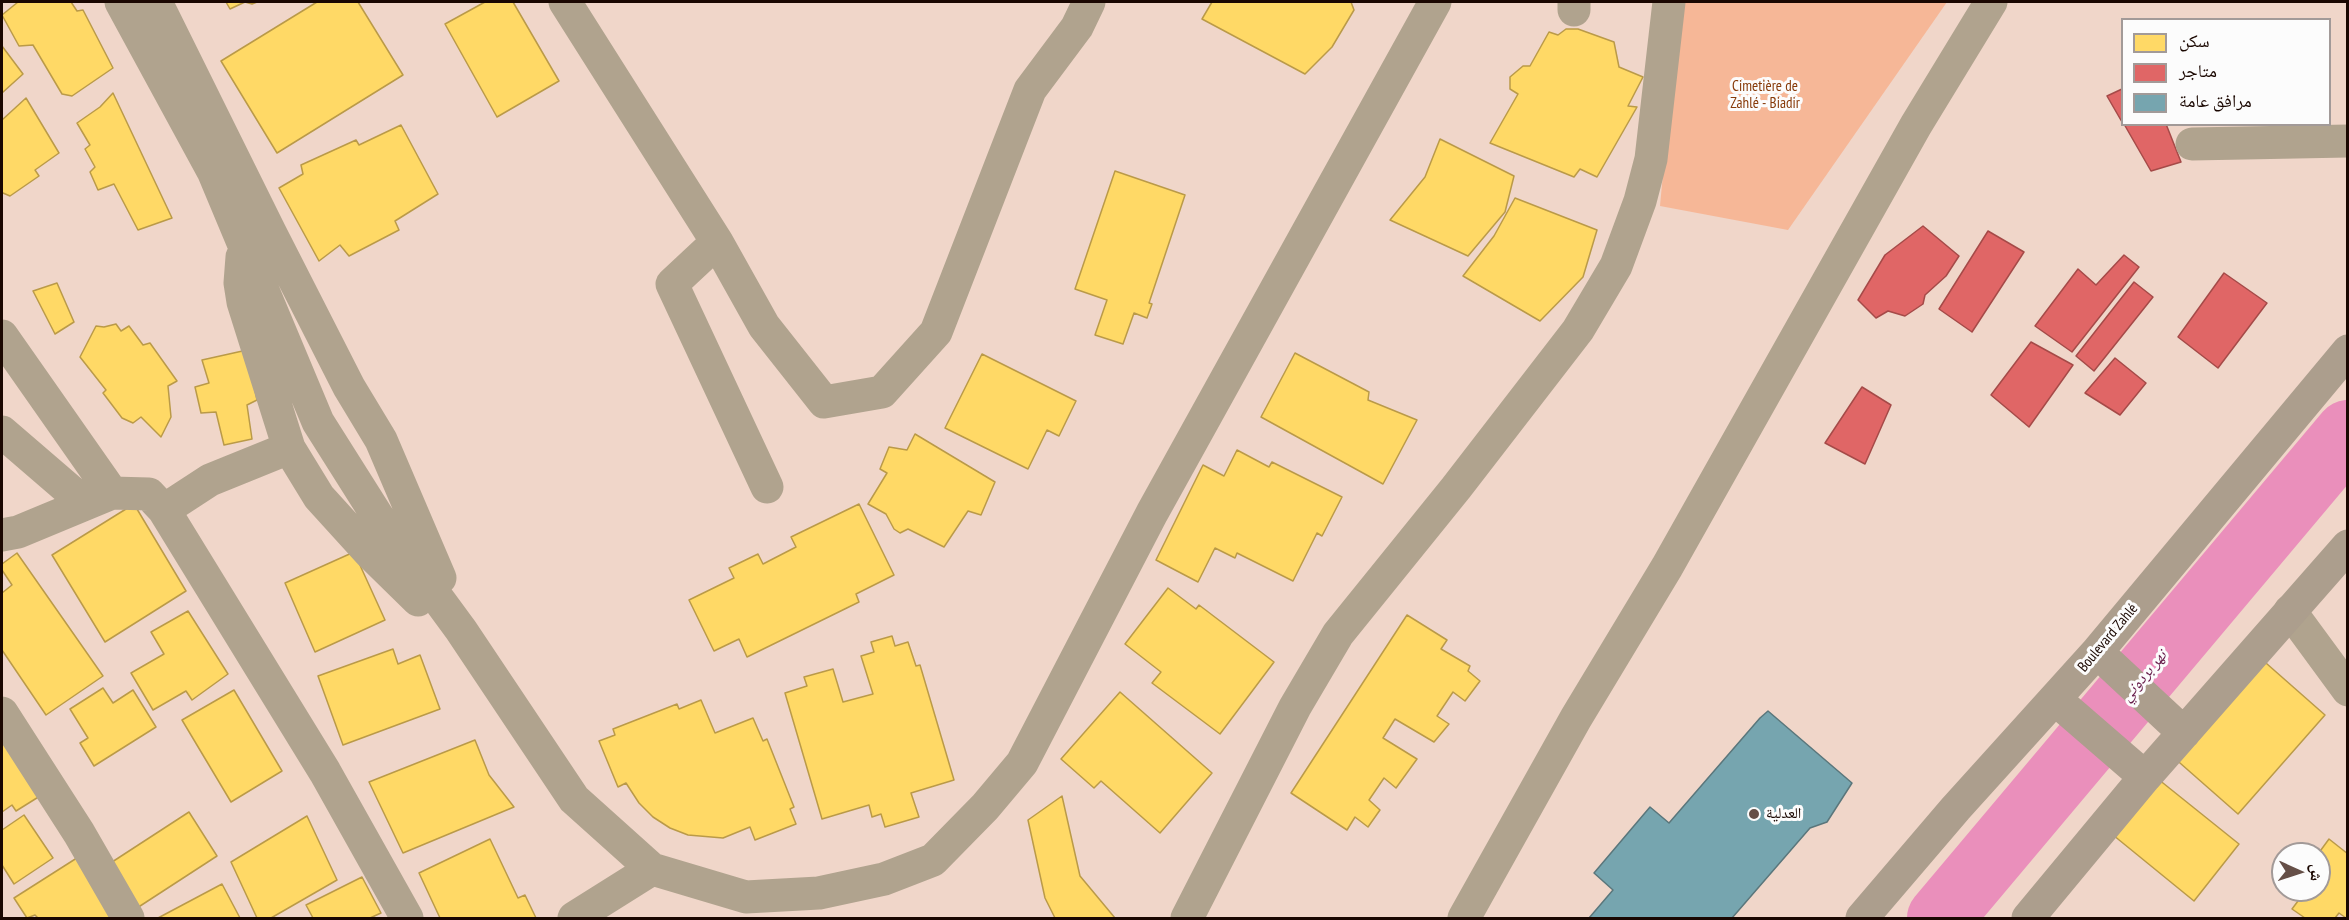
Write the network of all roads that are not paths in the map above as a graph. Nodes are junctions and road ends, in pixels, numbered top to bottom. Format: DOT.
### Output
graph roads {
  1 [pos="121,2"];
  2 [pos="156,2"];
  3 [pos="566,2"];
  4 [pos="1089,2"];
  5 [pos="1435,2"];
  6 [pos="1669,2"];
  7 [pos="1991,2"];
  8 [pos="2348,141"];
  9 [pos="2192,144"];
  10 [pos="257,239"];
  11 [pos="717,242"];
  12 [pos="2,336"];
  13 [pos="2348,351"];
  14 [pos="349,387"];
  15 [pos="312,408"];
  16 [pos="2,432"];
  17 [pos="381,440"];
  18 [pos="289,448"];
  19 [pos="343,464"];
  20 [pos="767,487"];
  21 [pos="97,497"];
  22 [pos="164,510"];
  23 [pos="2,535"];
  24 [pos="2348,546"];
  25 [pos="2290,611"];
  26 [pos="461,630"];
  27 [pos="2107,661"];
  28 [pos="502,688"];
  29 [pos="2348,690"];
  30 [pos="2066,709"];
  31 [pos="2,713"];
  32 [pos="2184,733"];
  33 [pos="2145,777"];
  34 [pos="652,869"];
  35 [pos="128,918"];
  36 [pos="407,918"];
  37 [pos="574,918"];
  38 [pos="1187,918"];
  39 [pos="1464,918"];
  40 [pos="1862,918"];
  41 [pos="2028,918"];
  1 -- 10 [label="street"];
  2 -- 10 [label="street"];
  3 -- 11 [label="street"];
  4 -- 11 [label="street"];
  5 -- 34 [label="street"];
  6 -- 38 [label="street"];
  7 -- 39 [label="street"];
  8 -- 9 [label="street"];
  10 -- 14 [label="street"];
  10 -- 15 [label="street"];
  10 -- 18 [label="street"];
  11 -- 20 [label="street"];
  12 -- 21 [label="street"];
  13 -- 27 [label="highway, Boulevard Zahlé"];
  14 -- 15 [label="street"];
  14 -- 17 [label="street"];
  15 -- 19 [label="street"];
  16 -- 21 [label="street"];
  17 -- 19 [label="street"];
  17 -- 26 [label="street"];
  18 -- 22 [label="street"];
  18 -- 28 [label="street"];
  19 -- 26 [label="street"];
  21 -- 22 [label="street"];
  21 -- 23 [label="street"];
  22 -- 36 [label="street"];
  24 -- 25 [label="highway"];
  25 -- 29 [label="street"];
  25 -- 32 [label="highway"];
  26 -- 28 [label="street"];
  27 -- 30 [label="highway, Boulevard Zahlé"];
  27 -- 32 [label="highway"];
  28 -- 34 [label="street"];
  30 -- 33 [label="highway"];
  30 -- 40 [label="highway, Boulevard Zahlé"];
  31 -- 35 [label="street"];
  32 -- 33 [label="highway"];
  33 -- 41 [label="highway"];
  34 -- 37 [label="street"];
}
